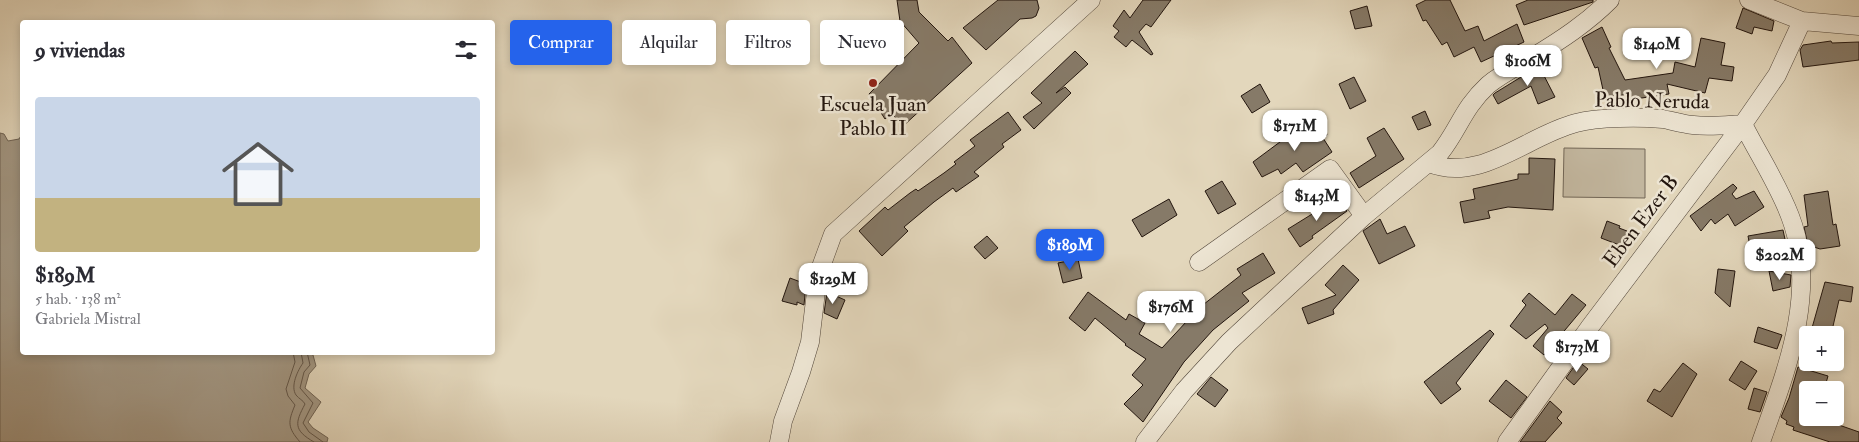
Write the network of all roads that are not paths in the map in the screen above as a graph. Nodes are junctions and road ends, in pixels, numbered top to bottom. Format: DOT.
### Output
graph roads {
  1 [pos="1092,0"];
  2 [pos="1610,0"];
  3 [pos="1749,0"];
  4 [pos="1802,21"];
  5 [pos="1859,26"];
  6 [pos="1743,124"];
  7 [pos="1429,163"];
  8 [pos="1364,216"];
  9 [pos="1199,262"];
  10 [pos="779,442"];
  11 [pos="1145,442"];
  12 [pos="1507,442"];
  13 [pos="1761,442"];
  1 -- 10 [label="street"];
  2 -- 7 [label="street"];
  3 -- 4 [label="street"];
  4 -- 5 [label="street"];
  4 -- 6 [label="street, Eben Ezer B"];
  6 -- 7 [label="street, Pablo Neruda"];
  6 -- 12 [label="street, Eben Ezer B"];
  6 -- 13 [label="street"];
  7 -- 8 [label="street"];
  8 -- 9 [label="street"];
  8 -- 11 [label="street"];
}
